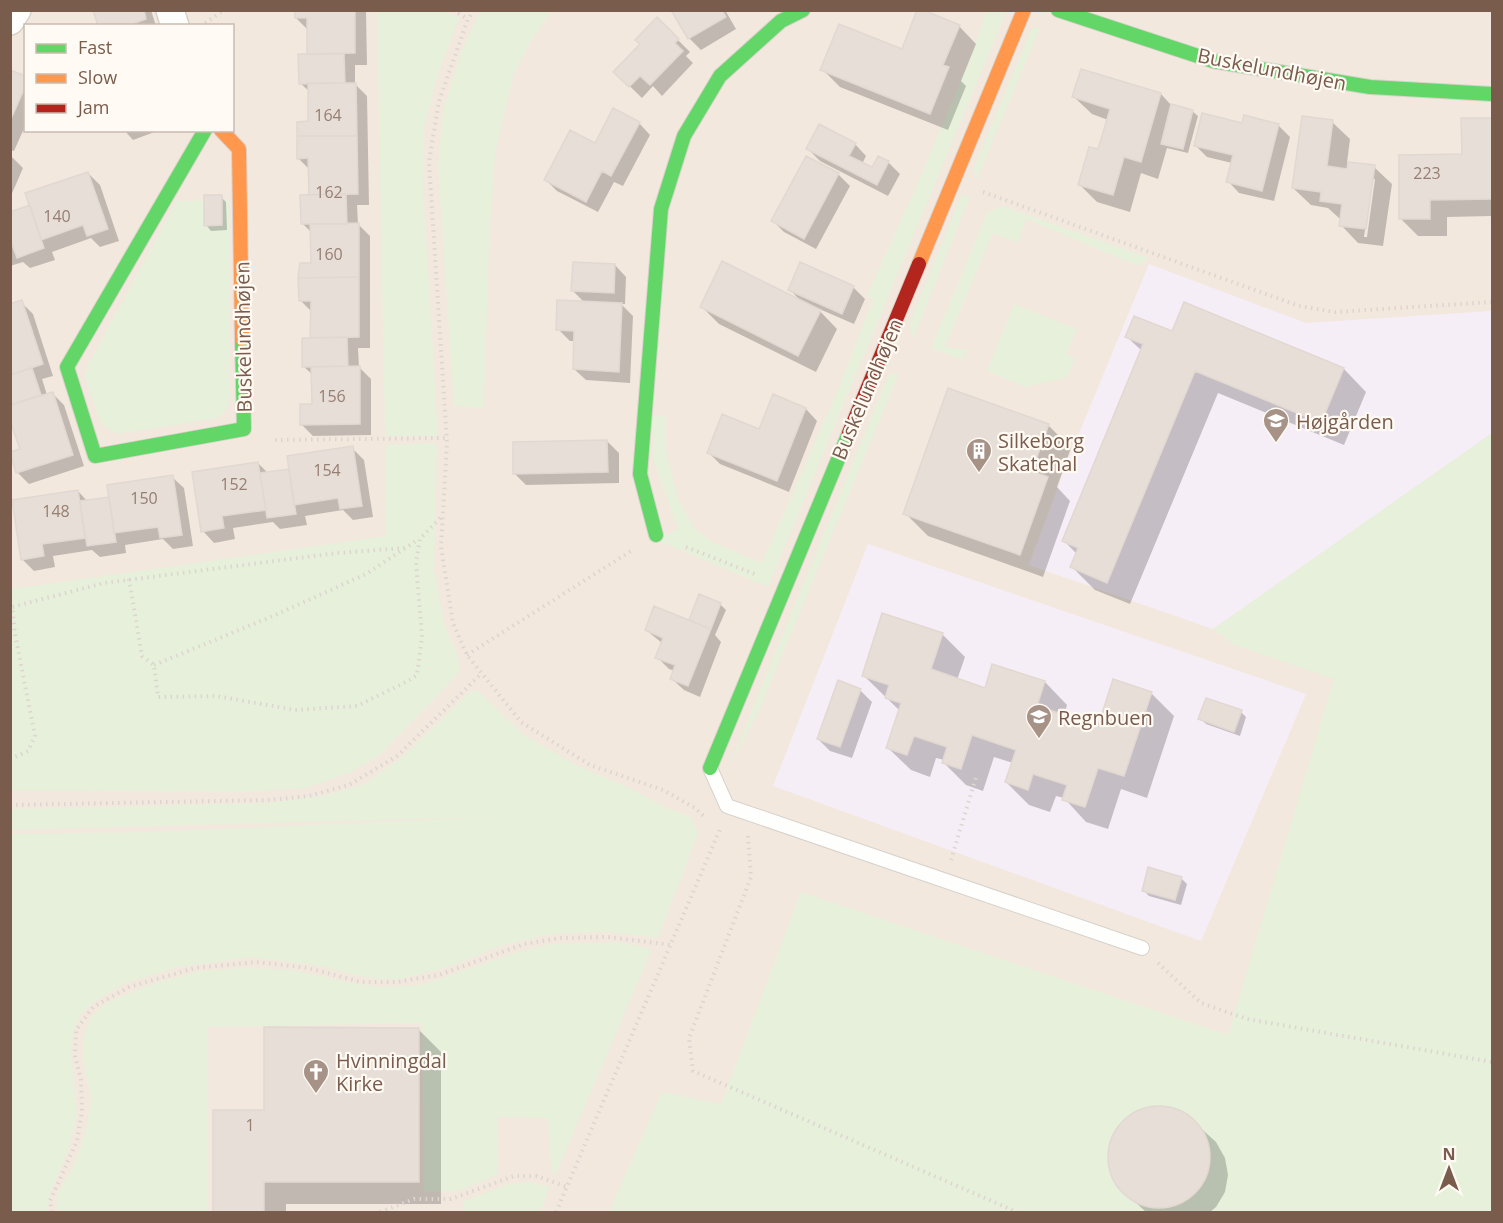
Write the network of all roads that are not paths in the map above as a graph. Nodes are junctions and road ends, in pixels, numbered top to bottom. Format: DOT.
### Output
graph roads {
  1 [pos="17,10"];
  2 [pos="803,10"];
  3 [pos="1024,10"];
  4 [pos="1058,10"];
  5 [pos="10,21"];
  6 [pos="1492,94"];
  7 [pos="204,132"];
  8 [pos="223,132"];
  9 [pos="656,535"];
  10 [pos="710,768"];
  11 [pos="1142,948"];
  1 -- 5 [label="street"];
  2 -- 9 [label="street"];
  3 -- 10 [label="street, Buskelundhøjen"];
  4 -- 6 [label="street, Buskelundhøjen"];
  7 -- 8 [label="street, Buskelundhøjen"];
  10 -- 11 [label="lane"];
}
